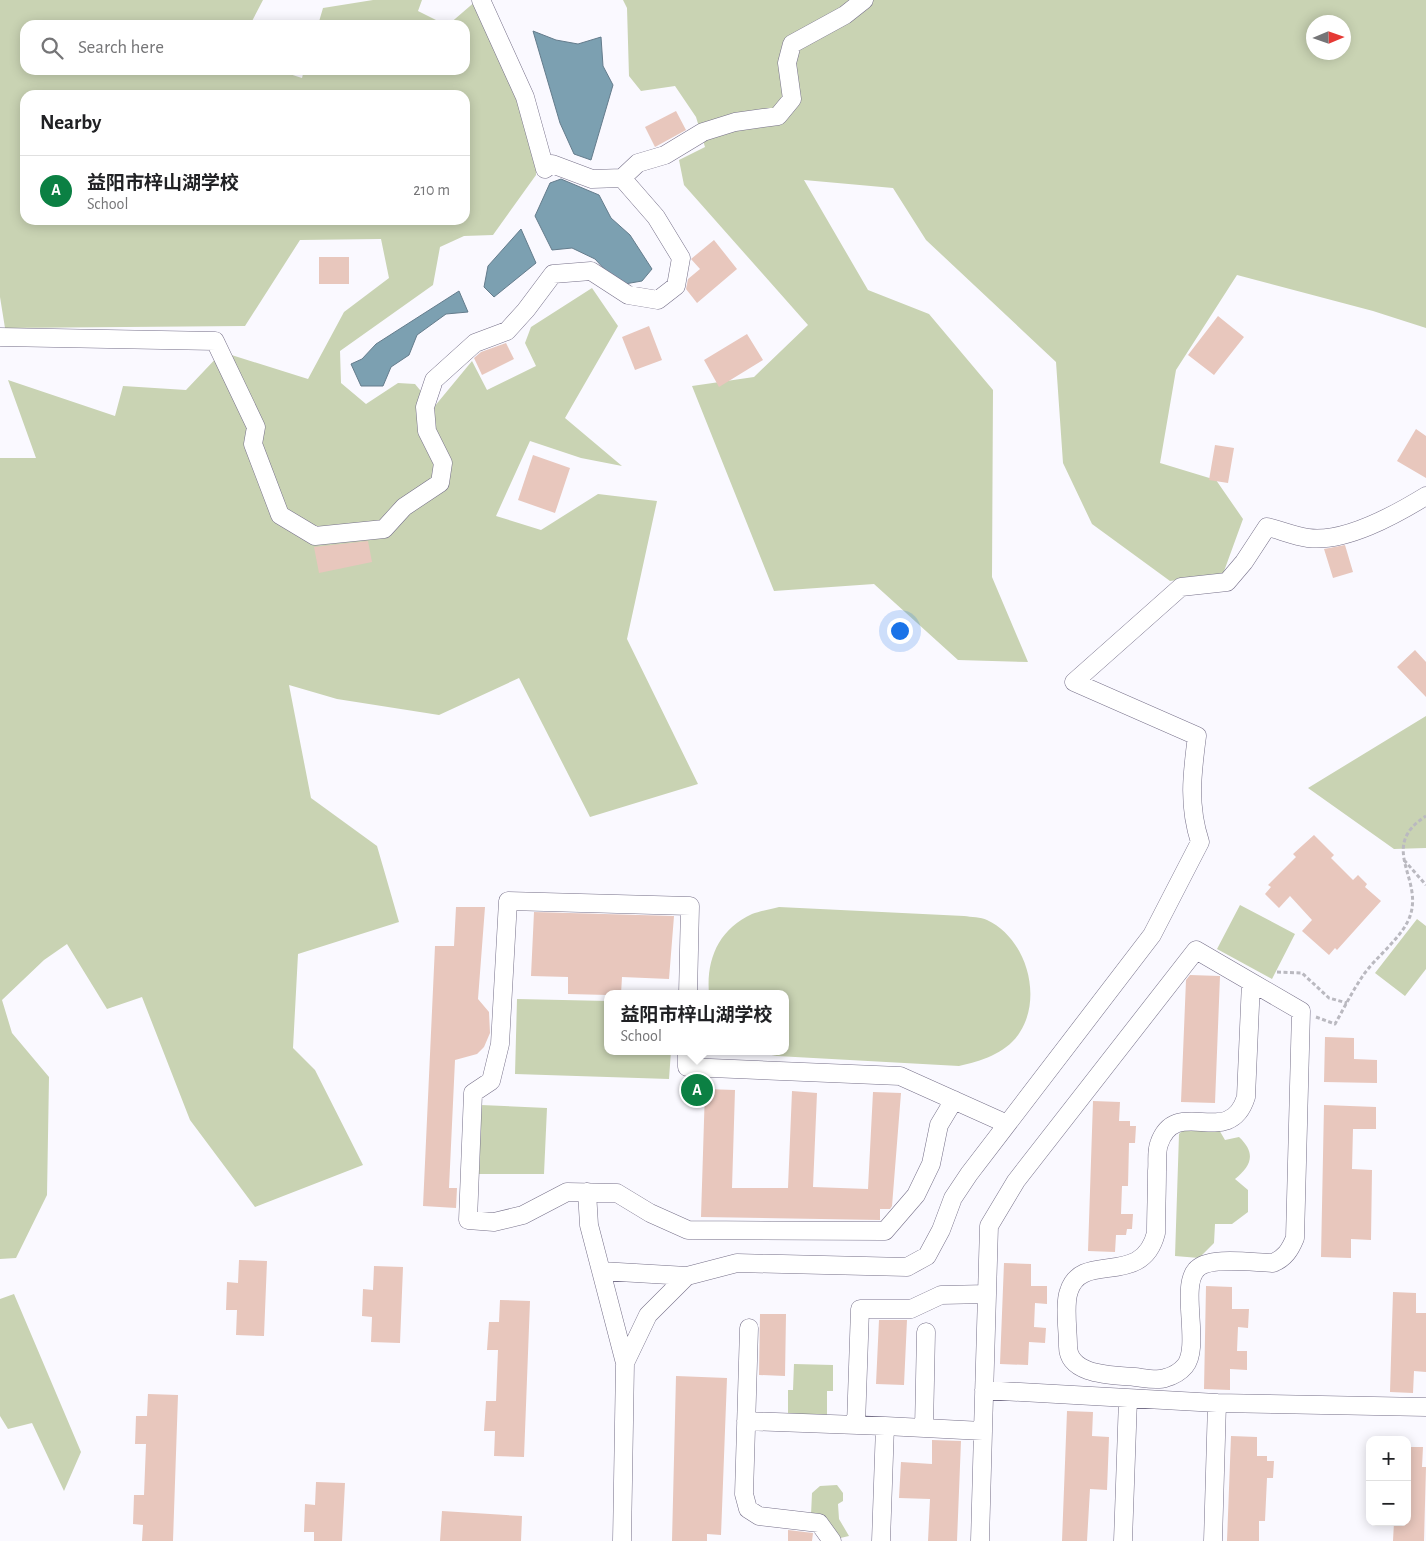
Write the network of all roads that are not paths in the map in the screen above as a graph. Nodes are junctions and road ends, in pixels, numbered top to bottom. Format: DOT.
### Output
graph roads {
  1 [pos="481,0"];
  2 [pos="864,0"];
  3 [pos="622,178"];
  4 [pos="0,337"];
  5 [pos="1426,496"];
  6 [pos="1251,982"];
  7 [pos="688,990"];
  8 [pos="687,1055"];
  9 [pos="954,1100"];
  10 [pos="1007,1124"];
  11 [pos="587,1192"];
  12 [pos="601,1272"];
  13 [pos="687,1276"];
  14 [pos="987,1294"];
  15 [pos="749,1328"];
  16 [pos="926,1332"];
  17 [pos="625,1363"];
  18 [pos="984,1390"];
  19 [pos="1128,1399"];
  20 [pos="1217,1403"];
  21 [pos="1426,1407"];
  22 [pos="746,1421"];
  23 [pos="856,1425"];
  24 [pos="885,1426"];
  25 [pos="924,1428"];
  26 [pos="983,1431"];
  27 [pos="622,1541"];
  28 [pos="832,1541"];
  29 [pos="882,1541"];
  30 [pos="980,1541"];
  31 [pos="1123,1541"];
  32 [pos="1213,1541"];
  1 -- 3 [label="street"];
  2 -- 3 [label="street"];
  3 -- 4 [label="street"];
  5 -- 10 [label="street"];
  6 -- 6 [label="street"];
  6 -- 14 [label="street"];
  7 -- 11 [label="street"];
  8 -- 9 [label="street"];
  9 -- 10 [label="street"];
  9 -- 11 [label="street"];
  10 -- 13 [label="street"];
  11 -- 12 [label="street"];
  12 -- 13 [label="street"];
  12 -- 17 [label="street"];
  13 -- 17 [label="street"];
  14 -- 18 [label="street"];
  14 -- 23 [label="street"];
  15 -- 22 [label="street"];
  16 -- 25 [label="street"];
  17 -- 27 [label="street"];
  18 -- 19 [label="street"];
  18 -- 26 [label="street"];
  19 -- 20 [label="street"];
  19 -- 31 [label="street"];
  20 -- 21 [label="street"];
  20 -- 32 [label="street"];
  22 -- 23 [label="street"];
  22 -- 28 [label="street"];
  23 -- 24 [label="street"];
  24 -- 25 [label="street"];
  24 -- 29 [label="street"];
  25 -- 26 [label="street"];
  26 -- 30 [label="street"];
}
